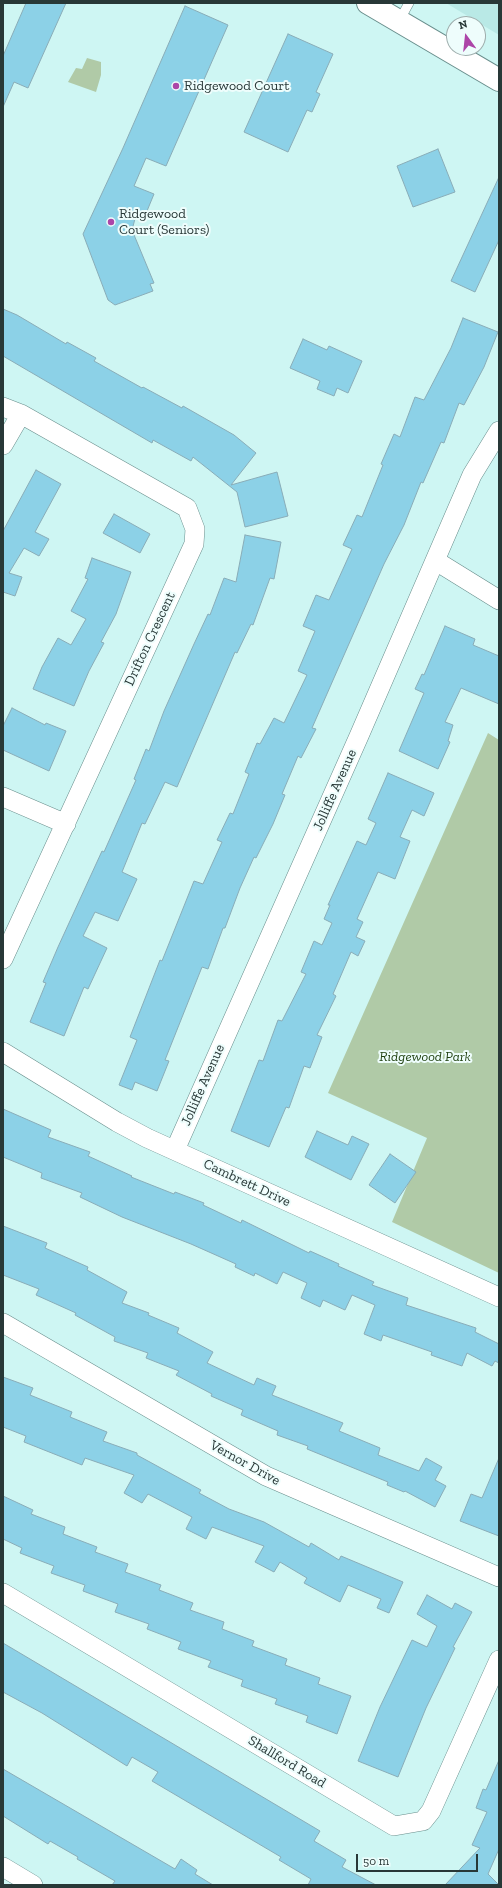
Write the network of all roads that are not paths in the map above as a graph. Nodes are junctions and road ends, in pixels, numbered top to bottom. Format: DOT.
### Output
graph roads {
  1 [pos="368,3"];
  2 [pos="404,12"];
  3 [pos="499,80"];
  4 [pos="3,407"];
  5 [pos="21,414"];
  6 [pos="499,431"];
  7 [pos="3,445"];
  8 [pos="436,561"];
  9 [pos="499,600"];
  10 [pos="3,797"];
  11 [pos="66,824"];
  12 [pos="3,959"];
  13 [pos="3,1052"];
  14 [pos="175,1150"];
  15 [pos="499,1297"];
  16 [pos="3,1323"];
  17 [pos="499,1577"];
  18 [pos="3,1593"];
  19 [pos="499,1660"];
  20 [pos="3,1867"];
  21 [pos="33,1885"];
  1 -- 2 [label="main road"];
  2 -- 3 [label="main road"];
  4 -- 5 [label="street, Drifton Crescent"];
  5 -- 7 [label="street"];
  5 -- 11 [label="street, Drifton Crescent"];
  6 -- 8 [label="street, Jolliffe Avenue"];
  8 -- 9 [label="street"];
  8 -- 14 [label="street, Jolliffe Avenue"];
  10 -- 11 [label="street"];
  11 -- 12 [label="street, Drifton Crescent"];
  13 -- 14 [label="street, Cambrett Drive"];
  14 -- 15 [label="street, Cambrett Drive"];
  16 -- 17 [label="street, Vernor Drive"];
  18 -- 19 [label="street, Shallford Road"];
  20 -- 21 [label="street"];
}
